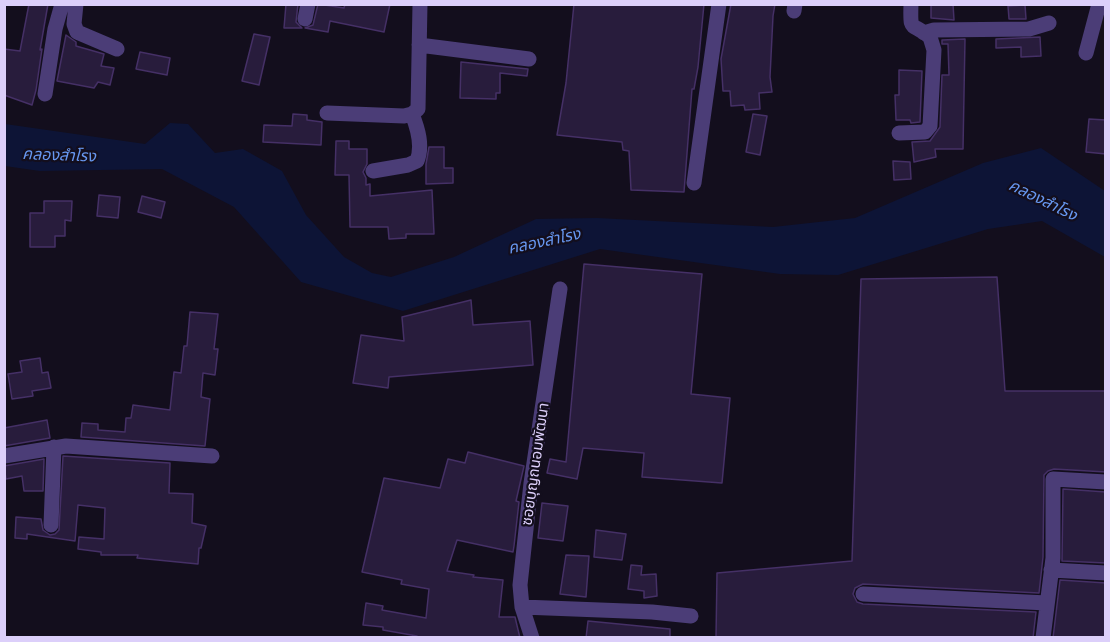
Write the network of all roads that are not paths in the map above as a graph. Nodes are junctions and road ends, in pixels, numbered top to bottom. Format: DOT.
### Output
graph roads {
  1 [pos="62,4"];
  2 [pos="76,4"];
  3 [pos="420,4"];
  4 [pos="719,4"];
  5 [pos="911,4"];
  6 [pos="1099,4"];
  7 [pos="1049,22"];
  8 [pos="924,33"];
  9 [pos="419,45"];
  10 [pos="117,49"];
  11 [pos="1086,53"];
  12 [pos="529,59"];
  13 [pos="45,94"];
  14 [pos="327,113"];
  15 [pos="412,114"];
  16 [pos="899,133"];
  17 [pos="373,171"];
  18 [pos="694,183"];
  19 [pos="560,289"];
  20 [pos="54,447"];
  21 [pos="4,456"];
  22 [pos="212,456"];
  23 [pos="1106,482"];
  24 [pos="51,525"];
  25 [pos="1052,570"];
  26 [pos="1106,573"];
  27 [pos="863,594"];
  28 [pos="1047,603"];
  29 [pos="522,606"];
  30 [pos="691,616"];
  31 [pos="532,638"];
  32 [pos="1043,638"];
  1 -- 13 [label="street"];
  2 -- 10 [label="street"];
  3 -- 9 [label="street"];
  4 -- 18 [label="street"];
  5 -- 8 [label="street"];
  6 -- 11 [label="street"];
  7 -- 8 [label="street"];
  8 -- 16 [label="street"];
  9 -- 12 [label="street"];
  9 -- 15 [label="street"];
  14 -- 15 [label="street"];
  15 -- 17 [label="street"];
  19 -- 29 [label="street, ซอยบุญถนอมพัฒนา"];
  20 -- 21 [label="street"];
  20 -- 22 [label="street"];
  20 -- 24 [label="street"];
  23 -- 25 [label="street"];
  25 -- 26 [label="street"];
  25 -- 28 [label="street"];
  27 -- 28 [label="street"];
  28 -- 32 [label="street"];
  29 -- 30 [label="street"];
  29 -- 31 [label="street, ซอยบุญถนอมพัฒนา"];
}
